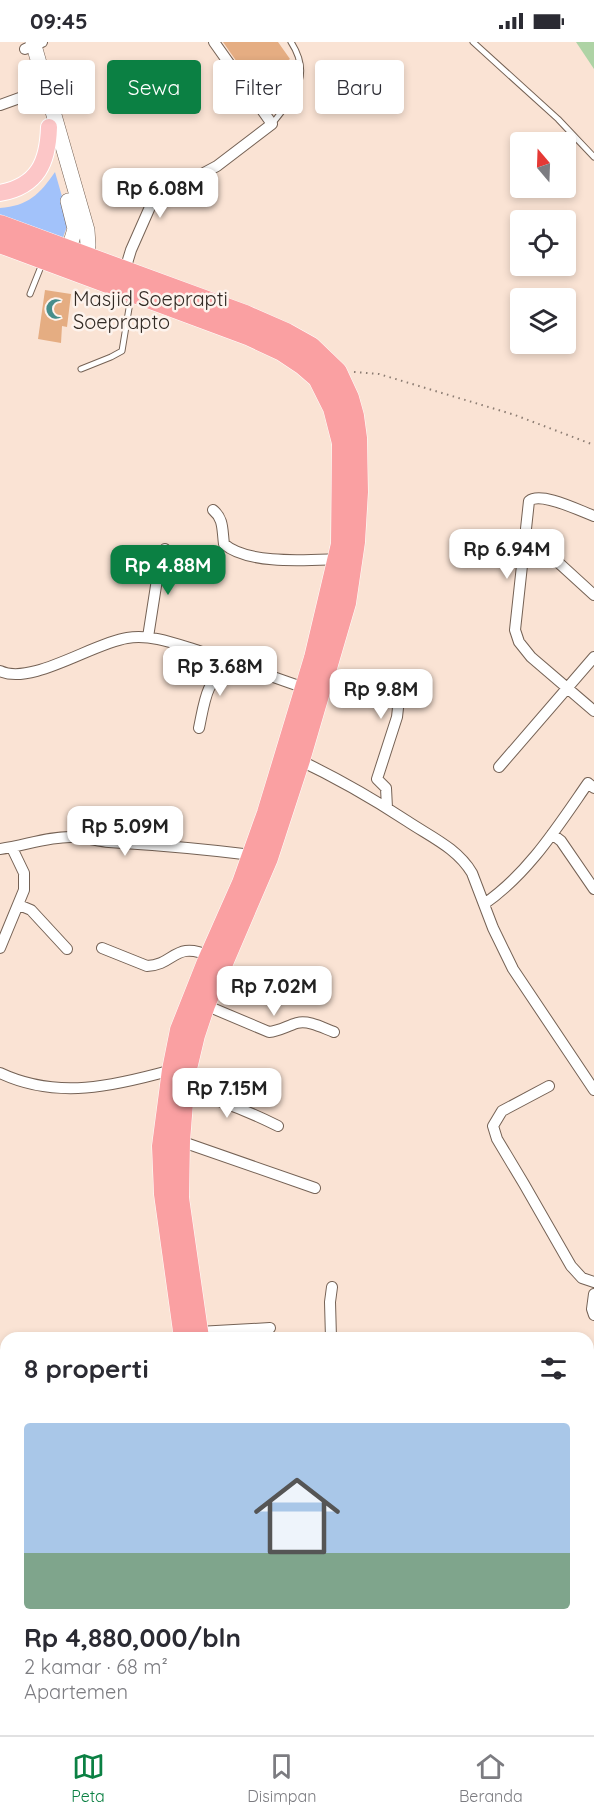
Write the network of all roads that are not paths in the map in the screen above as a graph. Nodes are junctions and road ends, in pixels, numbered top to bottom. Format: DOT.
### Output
graph roads {
  1 [pos="214,42"];
  2 [pos="291,42"];
  3 [pos="473,42"];
  4 [pos="32,44"];
  5 [pos="34,60"];
  6 [pos="18,99"];
  7 [pos="0,105"];
  8 [pos="45,114"];
  9 [pos="272,124"];
  10 [pos="49,127"];
  11 [pos="594,157"];
  12 [pos="0,193"];
  13 [pos="0,225"];
  14 [pos="0,243"];
  15 [pos="44,259"];
  16 [pos="75,262"];
  17 [pos="125,283"];
  18 [pos="30,294"];
  19 [pos="81,369"];
  20 [pos="213,510"];
  21 [pos="594,516"];
  22 [pos="526,533"];
  23 [pos="165,549"];
  24 [pos="338,559"];
  25 [pos="594,595"];
  26 [pos="148,637"];
  27 [pos="594,657"];
  28 [pos="230,661"];
  29 [pos="318,670"];
  30 [pos="0,671"];
  31 [pos="568,687"];
  32 [pos="312,690"];
  33 [pos="594,711"];
  34 [pos="199,728"];
  35 [pos="293,757"];
  36 [pos="498,767"];
  37 [pos="592,782"];
  38 [pos="387,808"];
  39 [pos="552,834"];
  40 [pos="12,848"];
  41 [pos="0,849"];
  42 [pos="252,855"];
  43 [pos="594,889"];
  44 [pos="484,904"];
  45 [pos="19,905"];
  46 [pos="0,948"];
  47 [pos="102,948"];
  48 [pos="67,949"];
  49 [pos="210,956"];
  50 [pos="205,1005"];
  51 [pos="334,1032"];
  52 [pos="172,1070"];
  53 [pos="0,1073"];
  54 [pos="549,1086"];
  55 [pos="184,1090"];
  56 [pos="594,1090"];
  57 [pos="278,1126"];
  58 [pos="180,1141"];
  59 [pos="315,1188"];
  60 [pos="594,1282"];
  61 [pos="332,1287"];
  62 [pos="594,1294"];
  63 [pos="594,1315"];
  64 [pos="270,1328"];
  65 [pos="193,1332"];
  66 [pos="194,1332"];
  67 [pos="232,1332"];
  68 [pos="331,1332"];
  1 -- 9 [label="street"];
  2 -- 9 [label="lane"];
  3 -- 11 [label="lane"];
  4 -- 5 [label="street"];
  4 -- 16 [label="street"];
  6 -- 7 [label="street"];
  8 -- 10 [label="street"];
  9 -- 17 [label="street"];
  10 -- 12 [label="main road"];
  10 -- 16 [label="street"];
  13 -- 16 [label="highway"];
  14 -- 15 [label="highway"];
  15 -- 16 [label="highway"];
  15 -- 18 [label="lane"];
  16 -- 17 [label="highway"];
  17 -- 19 [label="lane"];
  17 -- 24 [label="highway"];
  17 -- 29 [label="highway"];
  20 -- 24 [label="street"];
  21 -- 22 [label="street"];
  22 -- 25 [label="street"];
  22 -- 31 [label="street"];
  23 -- 26 [label="street"];
  24 -- 29 [label="highway"];
  26 -- 28 [label="street"];
  26 -- 30 [label="street"];
  27 -- 31 [label="street"];
  28 -- 32 [label="street"];
  28 -- 34 [label="street"];
  29 -- 32 [label="highway"];
  29 -- 38 [label="street"];
  31 -- 33 [label="street"];
  31 -- 36 [label="street"];
  32 -- 35 [label="highway"];
  35 -- 38 [label="street"];
  35 -- 42 [label="highway"];
  35 -- 50 [label="highway"];
  37 -- 39 [label="street"];
  38 -- 44 [label="street"];
  39 -- 43 [label="street"];
  39 -- 44 [label="street"];
  40 -- 41 [label="street"];
  40 -- 42 [label="street"];
  40 -- 45 [label="street"];
  42 -- 49 [label="highway"];
  44 -- 56 [label="street"];
  45 -- 46 [label="street"];
  45 -- 48 [label="street"];
  47 -- 49 [label="street"];
  49 -- 52 [label="highway"];
  50 -- 51 [label="street"];
  50 -- 55 [label="highway"];
  52 -- 53 [label="street"];
  52 -- 65 [label="highway"];
  54 -- 60 [label="street"];
  55 -- 57 [label="street"];
  55 -- 58 [label="highway"];
  58 -- 59 [label="street"];
  58 -- 66 [label="highway"];
  61 -- 68 [label="street"];
  62 -- 63 [label="street"];
  64 -- 67 [label="street"];
}
